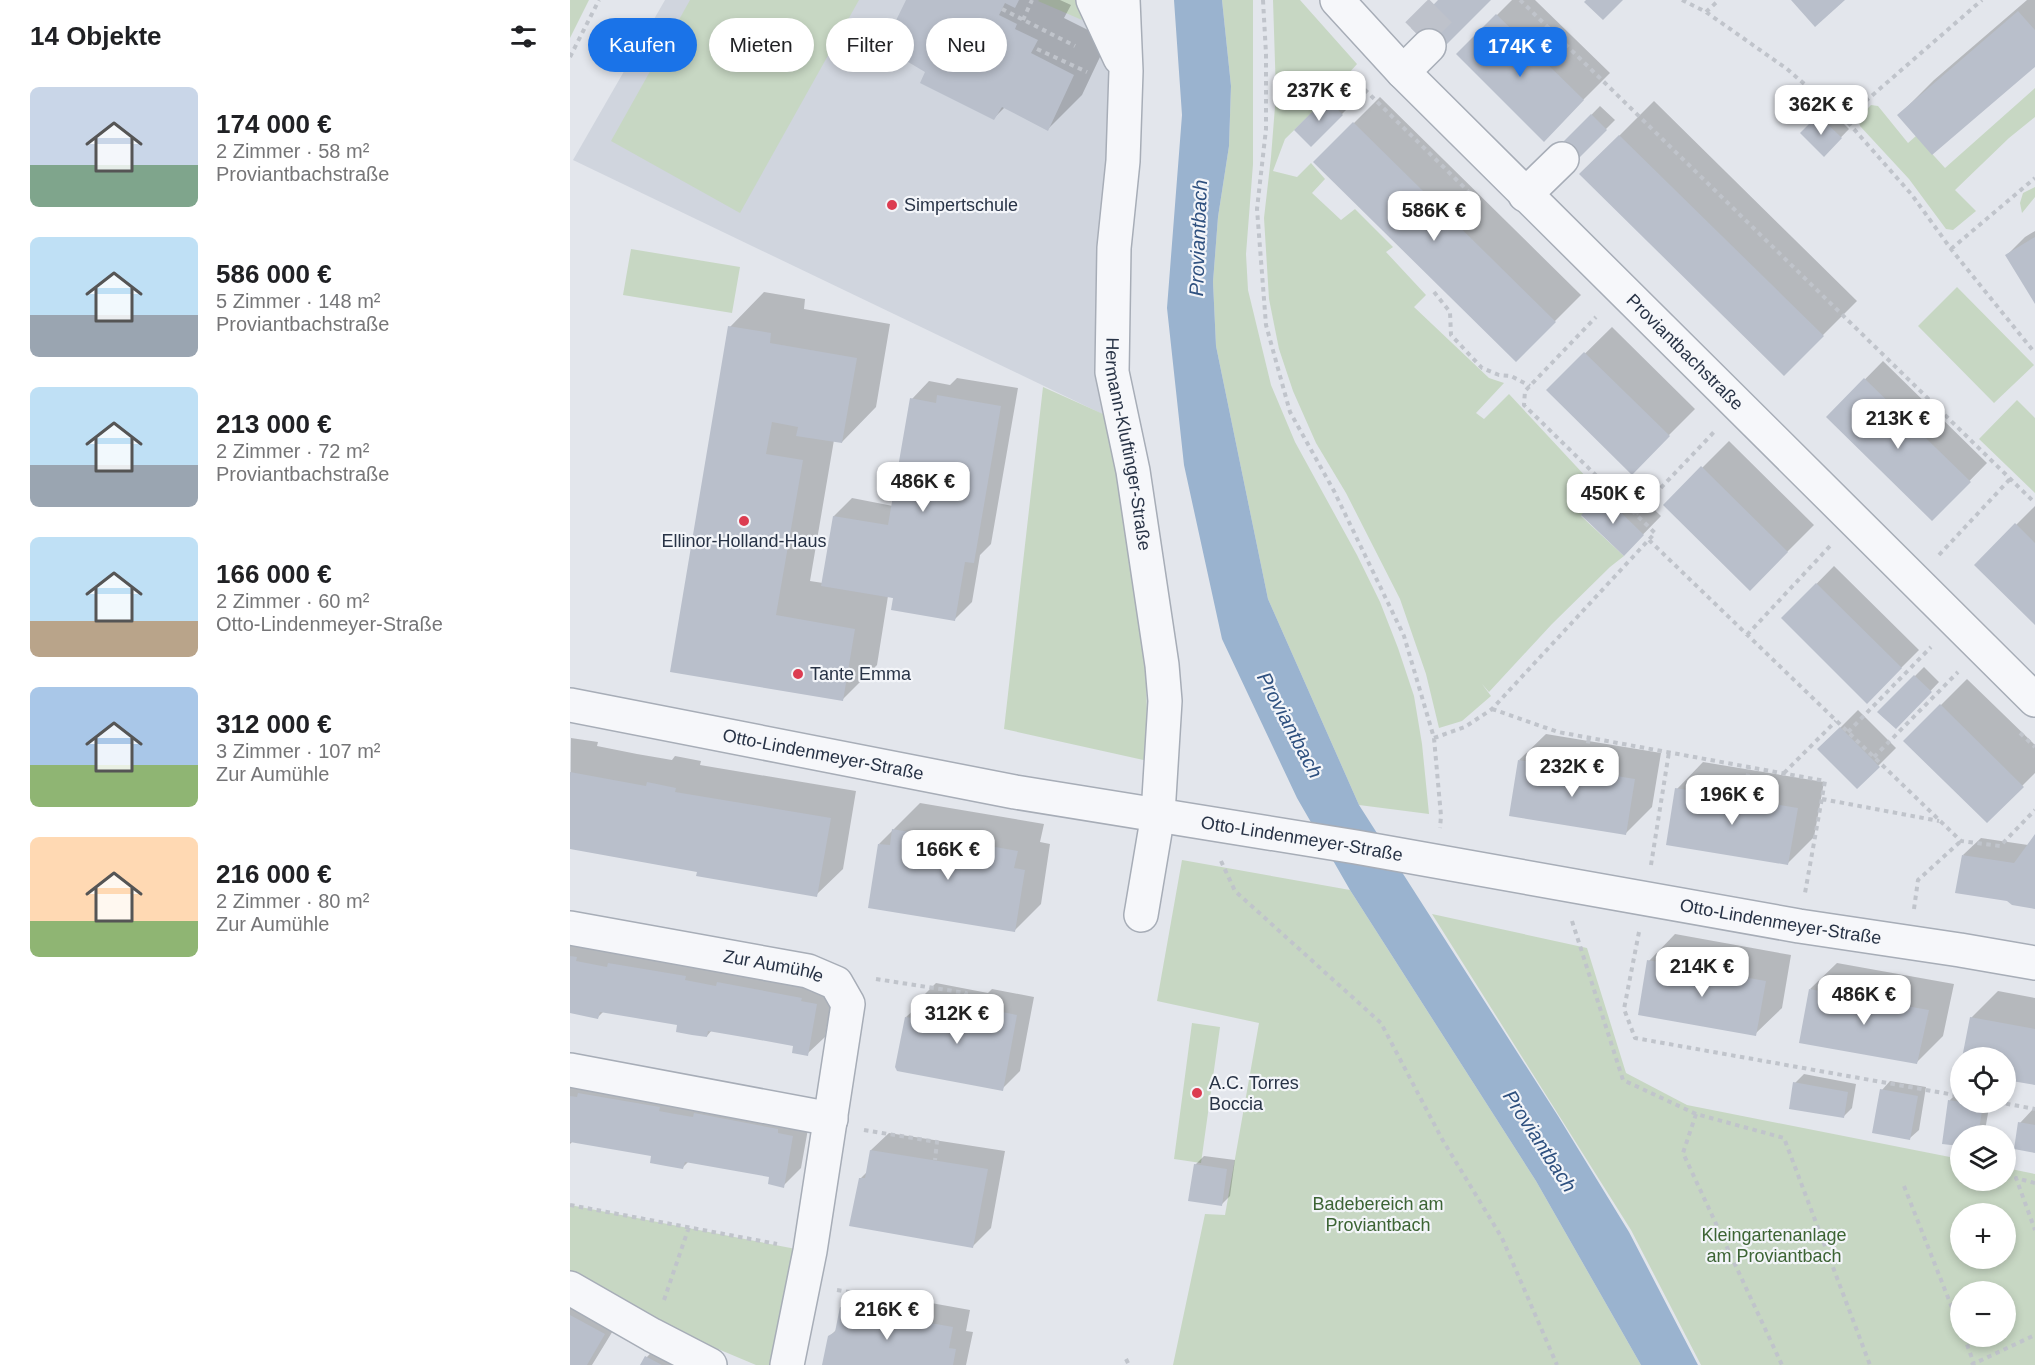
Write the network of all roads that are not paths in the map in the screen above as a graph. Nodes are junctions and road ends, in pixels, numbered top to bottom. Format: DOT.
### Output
graph roads {
  1 [pos="1093,0"];
  2 [pos="1123,0"];
  3 [pos="1337,0"];
  4 [pos="1423,40"];
  5 [pos="1397,66"];
  6 [pos="1126,71"];
  7 [pos="1562,159"];
  8 [pos="1525,195"];
  9 [pos="2034,698"];
  10 [pos="570,705"];
  11 [pos="1158,814"];
  12 [pos="1142,915"];
  13 [pos="570,928"];
  14 [pos="2035,963"];
  15 [pos="570,1070"];
  16 [pos="831,1122"];
  17 [pos="570,1288"];
  18 [pos="710,1365"];
  19 [pos="787,1365"];
  1 -- 6 [label="street, Hermann-Kluftinger-Straße"];
  2 -- 6 [label="street, Hermann-Kluftinger-Straße"];
  3 -- 5 [label="street, Proviantbachstraße"];
  4 -- 5 [label="street"];
  5 -- 8 [label="street, Proviantbachstraße"];
  6 -- 11 [label="street, Hermann-Kluftinger-Straße"];
  7 -- 8 [label="street"];
  8 -- 9 [label="street, Proviantbachstraße"];
  10 -- 11 [label="street, Otto-Lindenmeyer-Straße"];
  11 -- 12 [label="street, Hermann-Kluftinger-Straße"];
  11 -- 14 [label="street, Otto-Lindenmeyer-Straße"];
  13 -- 16 [label="street, Zur Aumühle"];
  15 -- 16 [label="street"];
  16 -- 19 [label="street, Zur Aumühle"];
  17 -- 18 [label="street"];
}
